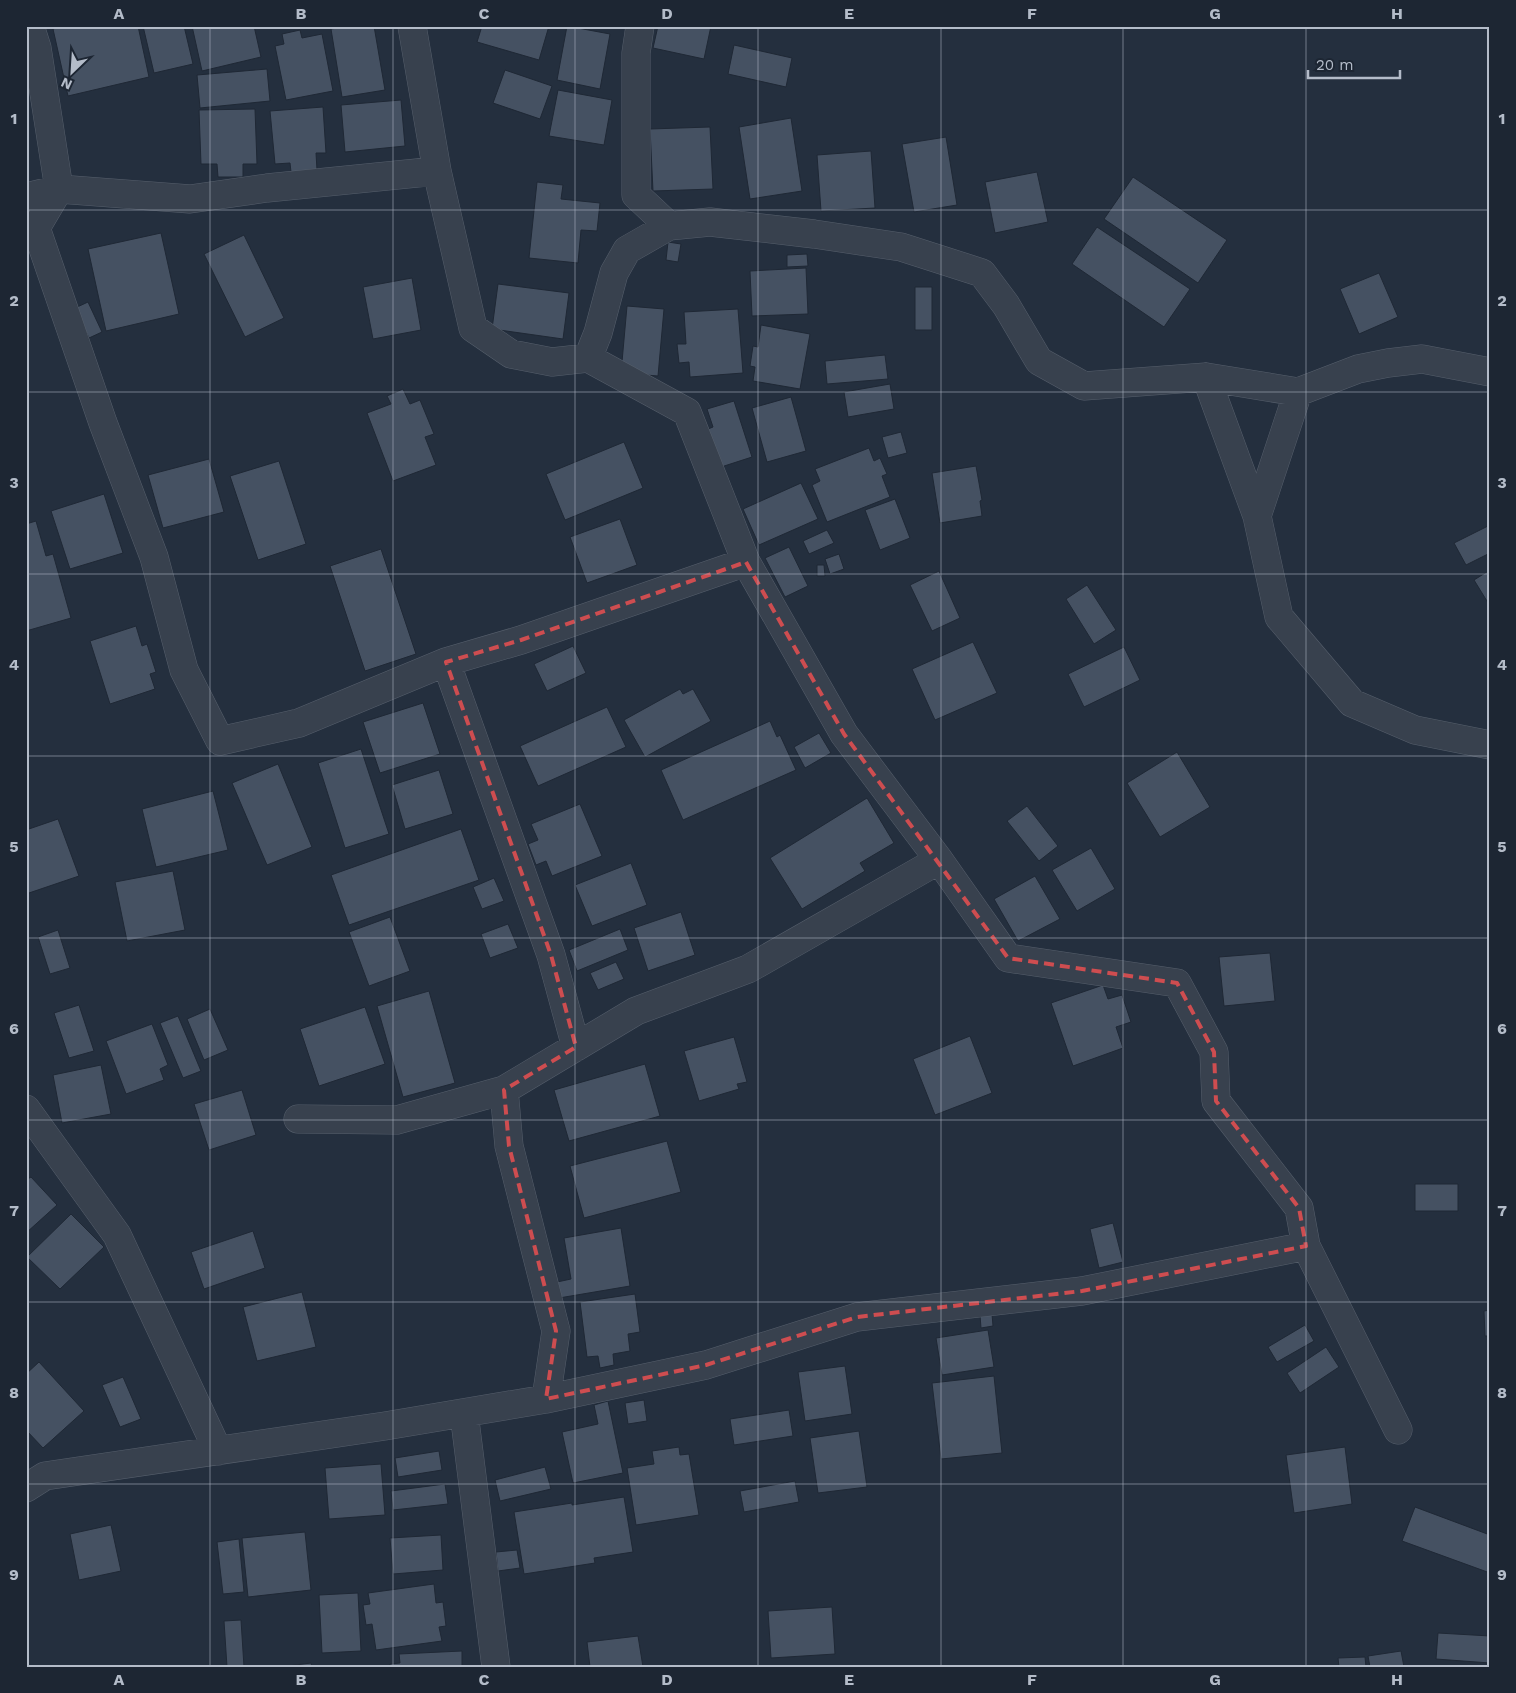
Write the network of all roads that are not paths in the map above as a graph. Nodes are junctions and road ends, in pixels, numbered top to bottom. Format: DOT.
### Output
graph roads {
  1 [pos="30,26"];
  2 [pos="412,26"];
  3 [pos="640,26"];
  4 [pos="437,171"];
  5 [pos="59,189"];
  6 [pos="26,197"];
  7 [pos="670,226"];
  8 [pos="588,358"];
  9 [pos="1490,372"];
  10 [pos="1206,377"];
  11 [pos="1298,392"];
  12 [pos="1257,516"];
  13 [pos="746,562"];
  14 [pos="446,662"];
  15 [pos="1490,744"];
  16 [pos="939,860"];
  17 [pos="576,1047"];
  18 [pos="504,1090"];
  19 [pos="26,1110"];
  20 [pos="298,1119"];
  21 [pos="1306,1246"];
  22 [pos="546,1400"];
  23 [pos="464,1413"];
  24 [pos="1398,1430"];
  25 [pos="218,1451"];
  26 [pos="26,1488"];
  27 [pos="496,1667"];
  1 -- 5 [label="street"];
  2 -- 4 [label="street"];
  3 -- 7 [label="street"];
  4 -- 5 [label="street"];
  4 -- 8 [label="street"];
  5 -- 6 [label="street"];
  5 -- 14 [label="street"];
  7 -- 8 [label="street"];
  7 -- 10 [label="street"];
  8 -- 13 [label="street"];
  9 -- 11 [label="street"];
  10 -- 11 [label="street"];
  10 -- 12 [label="street"];
  11 -- 12 [label="street"];
  12 -- 15 [label="street"];
  13 -- 14 [label="street"];
  13 -- 16 [label="street"];
  14 -- 17 [label="street"];
  16 -- 17 [label="street"];
  16 -- 21 [label="street"];
  17 -- 18 [label="street"];
  18 -- 20 [label="street"];
  18 -- 22 [label="street"];
  19 -- 25 [label="street"];
  21 -- 22 [label="street"];
  21 -- 24 [label="street"];
  22 -- 23 [label="street"];
  23 -- 25 [label="street"];
  23 -- 27 [label="street"];
  25 -- 26 [label="street"];
}
